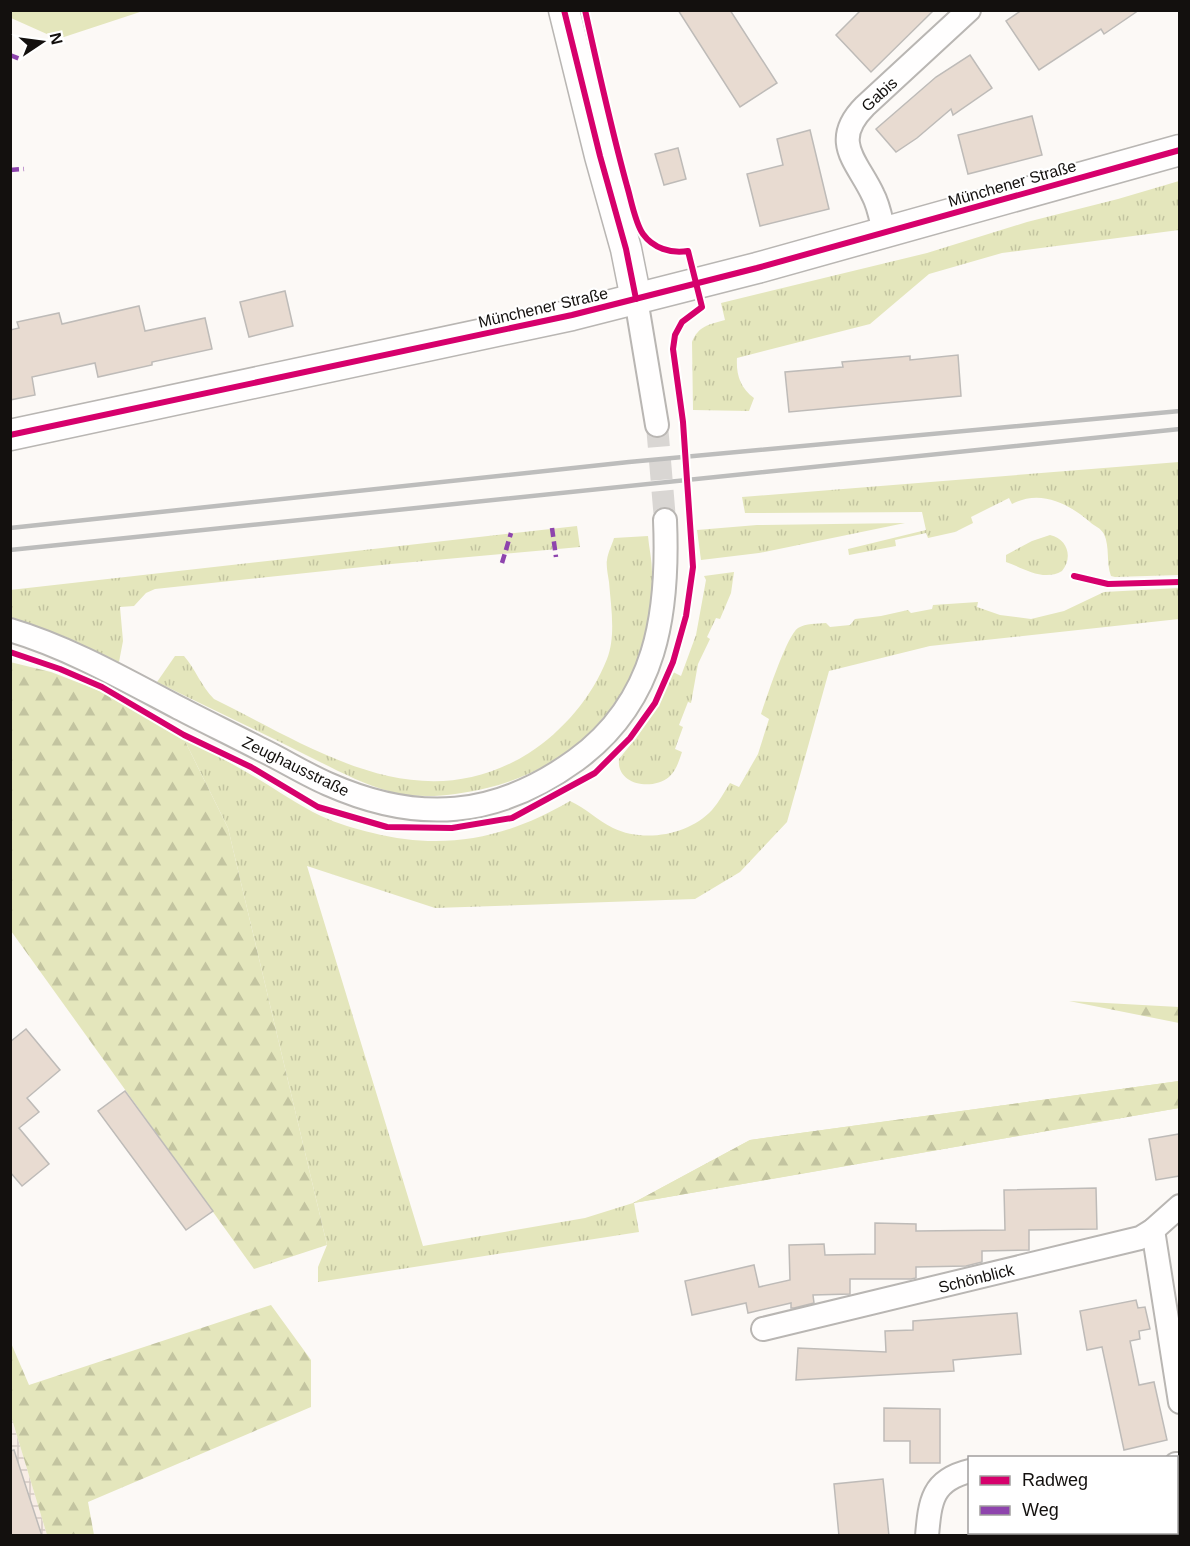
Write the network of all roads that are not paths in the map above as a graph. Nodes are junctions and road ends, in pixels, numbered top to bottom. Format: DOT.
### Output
graph roads {
  1 [pos="564,10"];
  2 [pos="969,10"];
  3 [pos="1179,150"];
  4 [pos="884,232"];
  5 [pos="636,299"];
  6 [pos="657,425"];
  7 [pos="10,435"];
  8 [pos="665,520"];
  9 [pos="10,630"];
  10 [pos="1179,1206"];
  11 [pos="1153,1230"];
  12 [pos="763,1329"];
  13 [pos="1179,1402"];
  14 [pos="968,1471"];
  15 [pos="927,1536"];
  1 -- 5 [label="main road"];
  2 -- 4 [label="street, Gabis"];
  3 -- 4 [label="main road, Münchener Straße"];
  4 -- 5 [label="main road, Münchener Straße"];
  5 -- 6 [label="street"];
  5 -- 7 [label="main road, Münchener Straße"];
  8 -- 9 [label="street, Zeughausstraße"];
  10 -- 11 [label="street, Schönblick"];
  11 -- 12 [label="street, Schönblick"];
  11 -- 13 [label="street"];
  14 -- 15 [label="street"];
}
